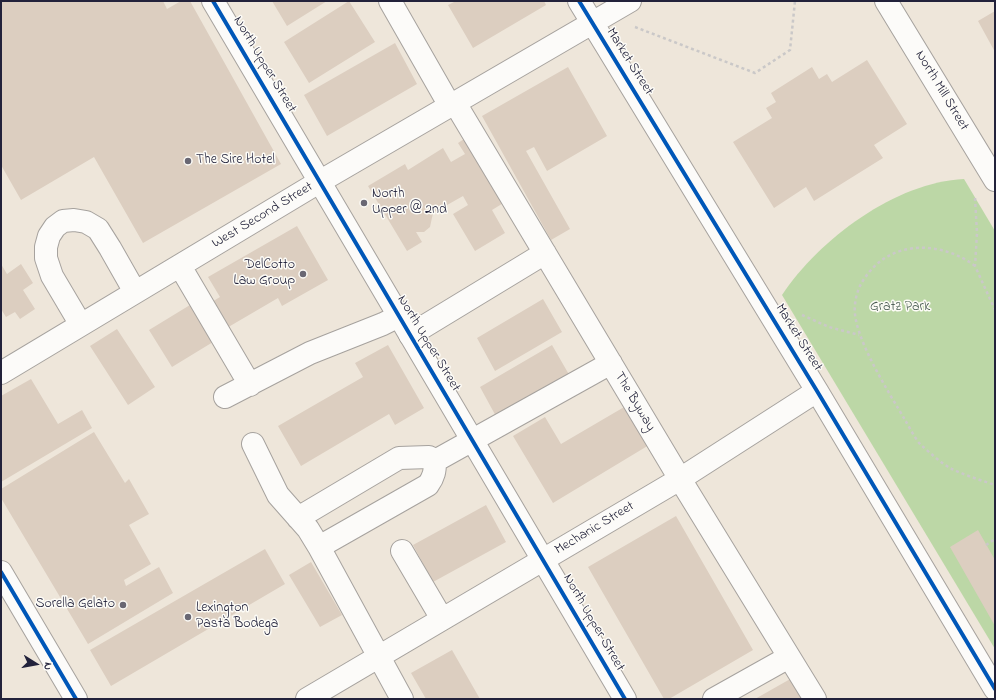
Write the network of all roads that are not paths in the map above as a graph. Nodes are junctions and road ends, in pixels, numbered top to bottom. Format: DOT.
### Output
graph roads {
  1 [pos="213,1"];
  2 [pos="390,1"];
  3 [pos="579,1"];
  4 [pos="630,1"];
  5 [pos="886,1"];
  6 [pos="592,24"];
  7 [pos="453,104"];
  8 [pos="995,180"];
  9 [pos="319,182"];
  10 [pos="545,253"];
  11 [pos="180,266"];
  12 [pos="135,292"];
  13 [pos="399,316"];
  14 [pos="81,325"];
  15 [pos="410,335"];
  16 [pos="611,363"];
  17 [pos="1,373"];
  18 [pos="250,384"];
  19 [pos="817,391"];
  20 [pos="225,397"];
  21 [pos="472,440"];
  22 [pos="254,444"];
  23 [pos="435,461"];
  24 [pos="680,479"];
  25 [pos="298,518"];
  26 [pos="320,547"];
  27 [pos="402,551"];
  28 [pos="543,560"];
  29 [pos="1,573"];
  30 [pos="442,619"];
  31 [pos="378,657"];
  32 [pos="789,657"];
  33 [pos="995,689"];
  34 [pos="76,699"];
  35 [pos="307,699"];
  36 [pos="402,699"];
  37 [pos="625,699"];
  38 [pos="714,699"];
  39 [pos="815,699"];
  1 -- 9 [label="street, North Upper Street"];
  2 -- 7 [label="street, The Byway"];
  3 -- 6 [label="street, Market Street"];
  4 -- 6 [label="street, West Second Street"];
  5 -- 8 [label="street, North Mill Street"];
  6 -- 7 [label="street, West Second Street"];
  6 -- 19 [label="street, Market Street"];
  7 -- 9 [label="street, West Second Street"];
  7 -- 10 [label="street, The Byway"];
  9 -- 11 [label="street, West Second Street"];
  9 -- 13 [label="street, North Upper Street"];
  10 -- 15 [label="street"];
  10 -- 16 [label="street, The Byway"];
  11 -- 12 [label="street, West Second Street"];
  11 -- 18 [label="street"];
  12 -- 14 [label="street, West Second Street"];
  12 -- 14 [label="street"];
  13 -- 15 [label="street, North Upper Street"];
  13 -- 18 [label="street"];
  14 -- 17 [label="street, West Second Street"];
  15 -- 21 [label="street, North Upper Street"];
  16 -- 21 [label="street"];
  16 -- 24 [label="street, The Byway"];
  18 -- 20 [label="street"];
  19 -- 24 [label="street, Mechanic Street"];
  19 -- 33 [label="street, Market Street"];
  21 -- 23 [label="street"];
  21 -- 28 [label="street, North Upper Street"];
  22 -- 25 [label="street"];
  23 -- 25 [label="street"];
  23 -- 26 [label="street"];
  24 -- 28 [label="street, Mechanic Street"];
  24 -- 32 [label="street, The Byway"];
  25 -- 26 [label="street"];
  26 -- 31 [label="street"];
  27 -- 30 [label="street"];
  28 -- 30 [label="street, Mechanic Street"];
  28 -- 37 [label="street, North Upper Street"];
  29 -- 34 [label="street"];
  30 -- 31 [label="street, Mechanic Street"];
  31 -- 35 [label="street, Mechanic Street"];
  31 -- 36 [label="street"];
  32 -- 38 [label="street"];
  32 -- 39 [label="street, The Byway"];
}
